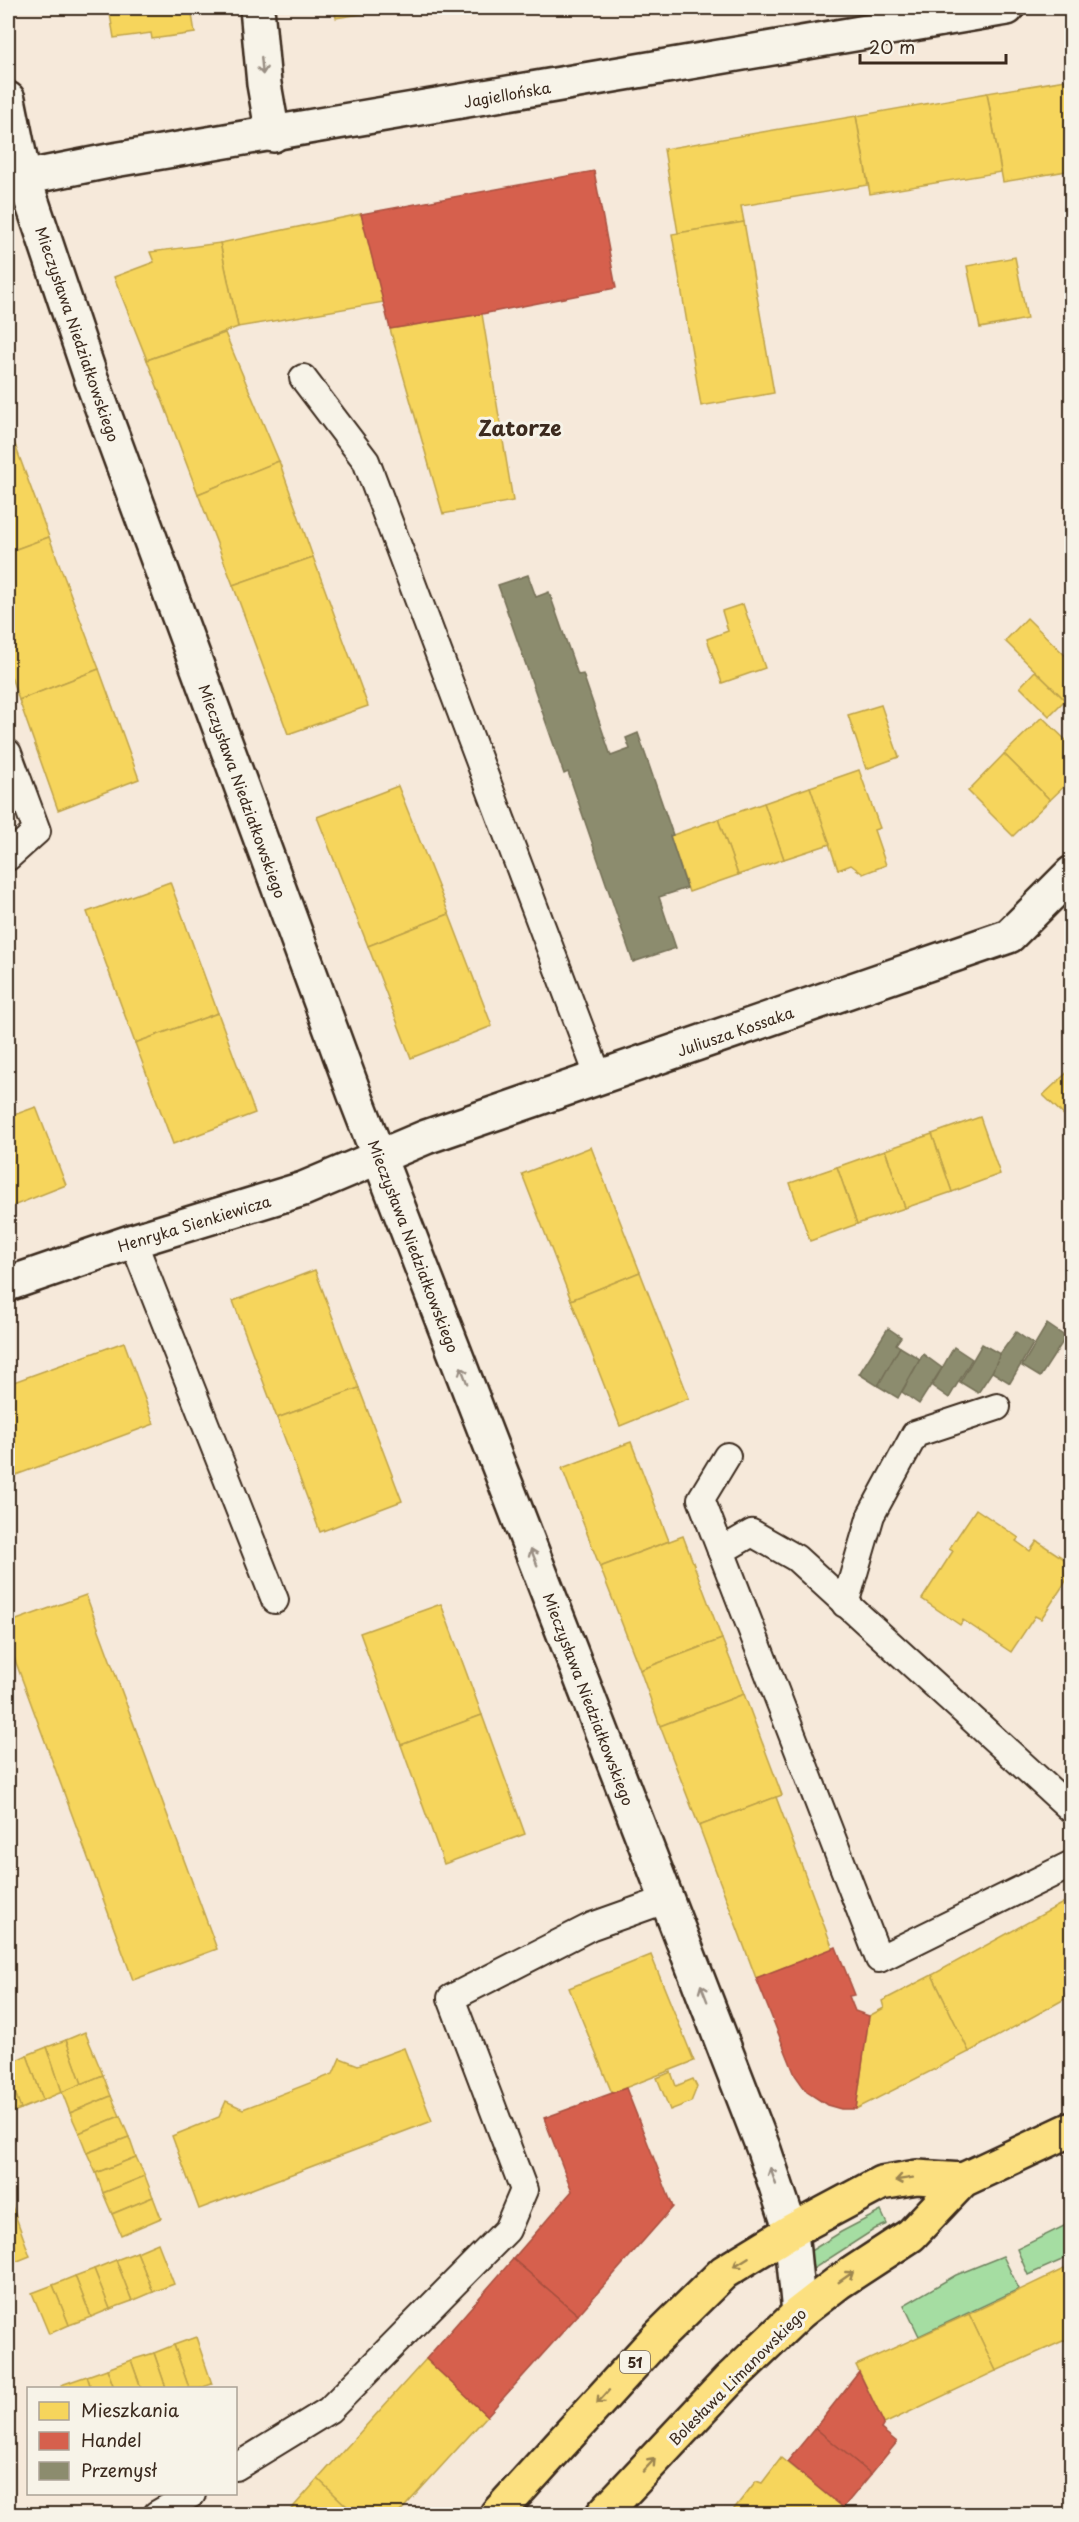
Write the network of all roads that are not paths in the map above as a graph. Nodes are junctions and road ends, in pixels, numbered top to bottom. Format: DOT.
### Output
graph roads {
  1 [pos="257,8"];
  2 [pos="1007,8"];
  3 [pos="8,99"];
  4 [pos="273,135"];
  5 [pos="16,179"];
  6 [pos="303,378"];
  7 [pos="8,753"];
  8 [pos="8,856"];
  9 [pos="1071,873"];
  10 [pos="599,1078"];
  11 [pos="378,1157"];
  12 [pos="133,1241"];
  13 [pos="8,1284"];
  14 [pos="997,1407"];
  15 [pos="727,1456"];
  16 [pos="721,1551"];
  17 [pos="275,1600"];
  18 [pos="845,1604"];
  19 [pos="1071,1810"];
  20 [pos="1071,1864"];
  21 [pos="668,1899"];
  22 [pos="1071,2128"];
  23 [pos="963,2180"];
  24 [pos="791,2231"];
  25 [pos="799,2313"];
  26 [pos="237,2466"];
  27 [pos="189,2495"];
  28 [pos="157,2514"];
  29 [pos="498,2514"];
  30 [pos="603,2514"];
  1 -- 4 [label="street, one-way"];
  2 -- 4 [label="street, Jagiellońska"];
  3 -- 5 [label="street, Mieczysława Niedziałkowskiego"];
  4 -- 5 [label="street, Jagiellońska"];
  5 -- 11 [label="street, Mieczysława Niedziałkowskiego"];
  6 -- 10 [label="lane"];
  7 -- 8 [label="lane"];
  9 -- 10 [label="street, Juliusza Kossaka"];
  10 -- 11 [label="street, Juliusza Kossaka"];
  11 -- 12 [label="street, Henryka Sienkiewicza"];
  21 -- 11 [label="street, Mieczysława Niedziałkowskiego, one-way"];
  12 -- 13 [label="street, Henryka Sienkiewicza"];
  12 -- 17 [label="lane"];
  14 -- 18 [label="lane"];
  15 -- 16 [label="lane"];
  16 -- 18 [label="lane"];
  16 -- 20 [label="lane"];
  18 -- 19 [label="lane"];
  24 -- 21 [label="street, Mieczysława Niedziałkowskiego, one-way"];
  21 -- 26 [label="lane"];
  22 -- 23 [label="main road, Bolesława Limanowskiego / 51"];
  23 -- 24 [label="main road, Bolesława Limanowskiego / 51, one-way"];
  25 -- 23 [label="main road, Bolesława Limanowskiego / 51, one-way"];
  24 -- 25 [label="street, Mieczysława Niedziałkowskiego"];
  24 -- 29 [label="main road, Bolesława Limanowskiego / 51, one-way"];
  30 -- 25 [label="main road, Bolesława Limanowskiego / 51, one-way"];
  27 -- 28 [label="lane"];
}
